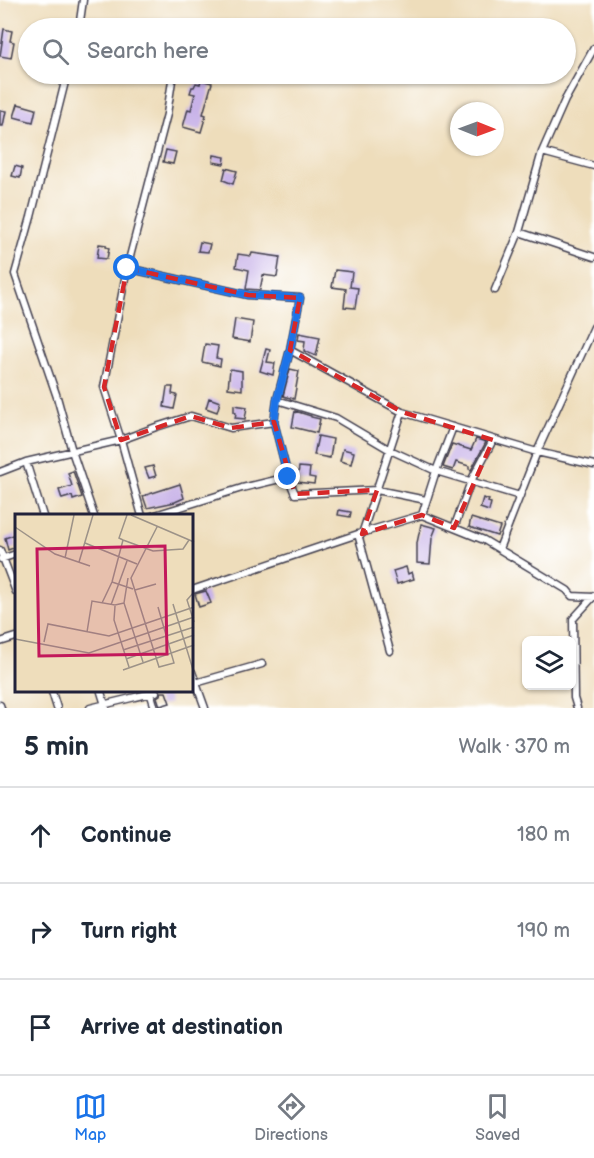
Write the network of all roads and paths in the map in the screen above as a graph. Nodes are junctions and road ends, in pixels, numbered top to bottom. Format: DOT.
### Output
graph roads {
  1 [pos="83,0"];
  2 [pos="80,18"];
  3 [pos="594,48"];
  4 [pos="576,80"];
  5 [pos="64,84"];
  6 [pos="172,84"];
  7 [pos="574,84"];
  8 [pos="542,152"];
  9 [pos="594,166"];
  10 [pos="519,232"];
  11 [pos="594,257"];
  12 [pos="127,268"];
  13 [pos="495,290"];
  14 [pos="594,327"];
  15 [pos="290,350"];
  16 [pos="277,400"];
  17 [pos="402,412"];
  18 [pos="274,422"];
  19 [pos="453,427"];
  20 [pos="122,440"];
  21 [pos="493,440"];
  22 [pos="390,450"];
  23 [pos="72,451"];
  24 [pos="537,452"];
  25 [pos="26,462"];
  26 [pos="594,465"];
  27 [pos="436,471"];
  28 [pos="0,472"];
  29 [pos="288,477"];
  30 [pos="471,481"];
  31 [pos="376,490"];
  32 [pos="520,496"];
  33 [pos="426,500"];
  34 [pos="42,514"];
  35 [pos="93,514"];
  36 [pos="141,514"];
  37 [pos="158,514"];
  38 [pos="422,515"];
  39 [pos="454,528"];
  40 [pos="360,534"];
  41 [pos="499,549"];
  42 [pos="0,550"];
  43 [pos="1,559"];
  44 [pos="194,589"];
  45 [pos="15,590"];
  46 [pos="594,597"];
  47 [pos="15,638"];
  48 [pos="0,642"];
  49 [pos="390,651"];
  50 [pos="262,664"];
  51 [pos="194,683"];
  52 [pos="52,693"];
  53 [pos="149,693"];
  54 [pos="152,693"];
  55 [pos="106,706"];
  56 [pos="57,708"];
  57 [pos="90,708"];
  58 [pos="155,708"];
  59 [pos="205,708"];
  60 [pos="578,708"];
  1 -- 2 [label="street"];
  3 -- 4 [label="street"];
  5 -- 23 [label="street"];
  6 -- 12 [label="street"];
  7 -- 8 [label="street"];
  8 -- 9 [label="street"];
  8 -- 10 [label="street"];
  10 -- 11 [label="street"];
  10 -- 13 [label="street"];
  12 -- 15 [label="street"];
  12 -- 20 [label="street"];
  14 -- 24 [label="street"];
  15 -- 16 [label="street"];
  15 -- 17 [label="street"];
  16 -- 18 [label="street"];
  16 -- 22 [label="street"];
  17 -- 19 [label="street"];
  17 -- 22 [label="street"];
  18 -- 20 [label="street"];
  18 -- 29 [label="street"];
  19 -- 21 [label="street"];
  19 -- 27 [label="street"];
  20 -- 23 [label="street"];
  20 -- 36 [label="street"];
  21 -- 24 [label="street"];
  21 -- 30 [label="street"];
  22 -- 27 [label="street"];
  22 -- 31 [label="street"];
  23 -- 25 [label="street"];
  23 -- 35 [label="street"];
  24 -- 26 [label="street"];
  24 -- 32 [label="street"];
  25 -- 28 [label="street"];
  25 -- 34 [label="street"];
  27 -- 30 [label="street"];
  27 -- 33 [label="street"];
  29 -- 31 [label="street"];
  29 -- 37 [label="street"];
  30 -- 32 [label="street"];
  30 -- 39 [label="street"];
  31 -- 33 [label="street"];
  31 -- 40 [label="street"];
  32 -- 41 [label="street"];
  33 -- 38 [label="street"];
  38 -- 39 [label="street"];
  38 -- 40 [label="street"];
  39 -- 41 [label="street"];
  40 -- 44 [label="street"];
  40 -- 49 [label="street"];
  41 -- 46 [label="street"];
  42 -- 43 [label="street"];
  43 -- 45 [label="street"];
  46 -- 60 [label="street"];
  47 -- 48 [label="street"];
  50 -- 51 [label="street"];
  51 -- 59 [label="street"];
  52 -- 56 [label="street"];
  53 -- 55 [label="street"];
  54 -- 58 [label="street"];
  55 -- 57 [label="street"];
}
